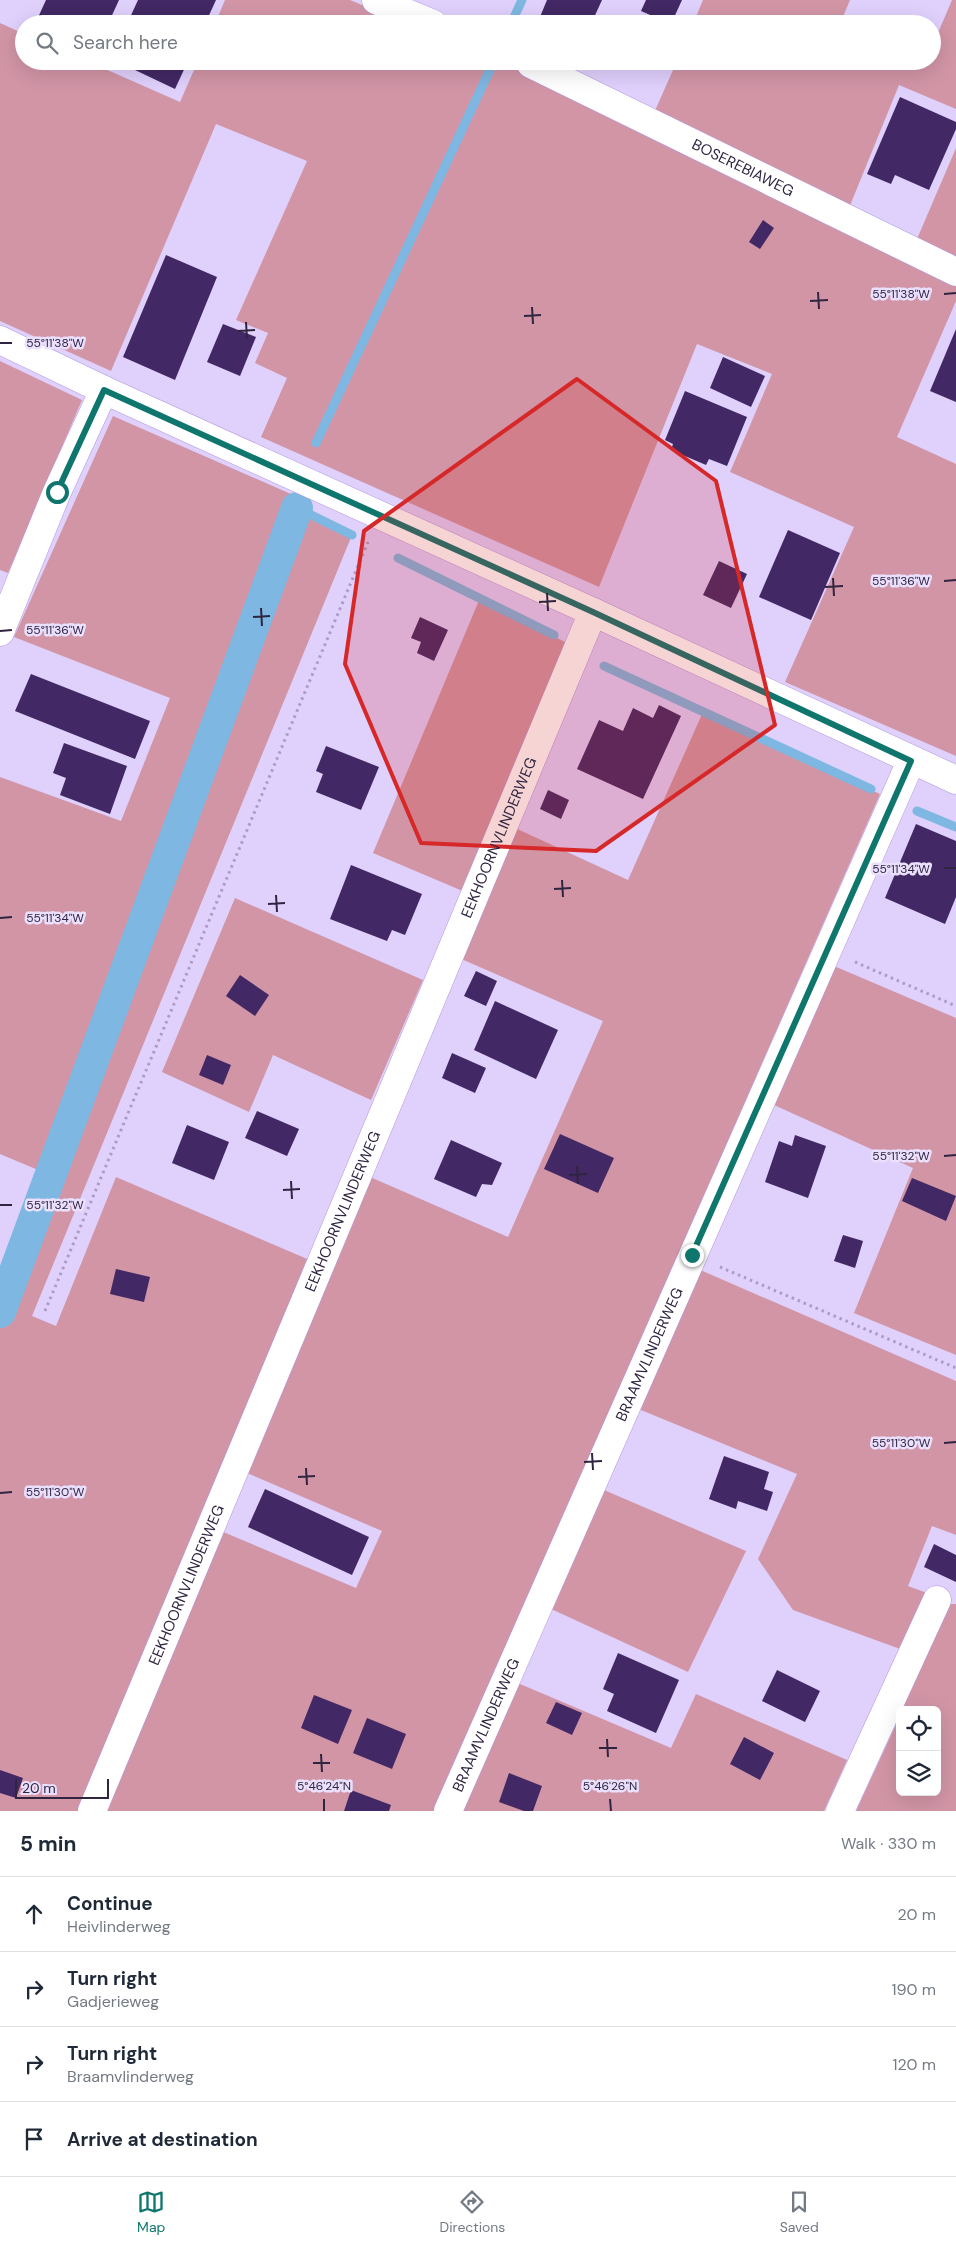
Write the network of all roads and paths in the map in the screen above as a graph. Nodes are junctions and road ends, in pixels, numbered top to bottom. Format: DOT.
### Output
graph roads {
  1 [pos="376,0"];
  2 [pos="412,15"];
  3 [pos="543,70"];
  4 [pos="956,272"];
  5 [pos="0,340"];
  6 [pos="104,390"];
  7 [pos="379,516"];
  8 [pos="593,612"];
  9 [pos="0,632"];
  10 [pos="911,761"];
  11 [pos="956,780"];
  12 [pos="827,950"];
  13 [pos="956,1006"];
  14 [pos="692,1255"];
  15 [pos="45,1310"];
  16 [pos="956,1368"];
  17 [pos="937,1600"];
  18 [pos="92,1811"];
  19 [pos="448,1811"];
  20 [pos="840,1811"];
  1 -- 2 [label="street"];
  3 -- 4 [label="street, BOSEREBIAWEG"];
  5 -- 6 [label="street"];
  6 -- 7 [label="street"];
  6 -- 9 [label="street"];
  7 -- 8 [label="street"];
  7 -- 15 [label="path"];
  8 -- 10 [label="street"];
  8 -- 18 [label="street, EEKHOORNVLINDERWEG"];
  10 -- 11 [label="street"];
  10 -- 12 [label="street, BRAAMVLINDERWEG"];
  12 -- 13 [label="path"];
  12 -- 14 [label="street, BRAAMVLINDERWEG"];
  14 -- 16 [label="path"];
  14 -- 19 [label="street, BRAAMVLINDERWEG"];
  17 -- 20 [label="street"];
}
